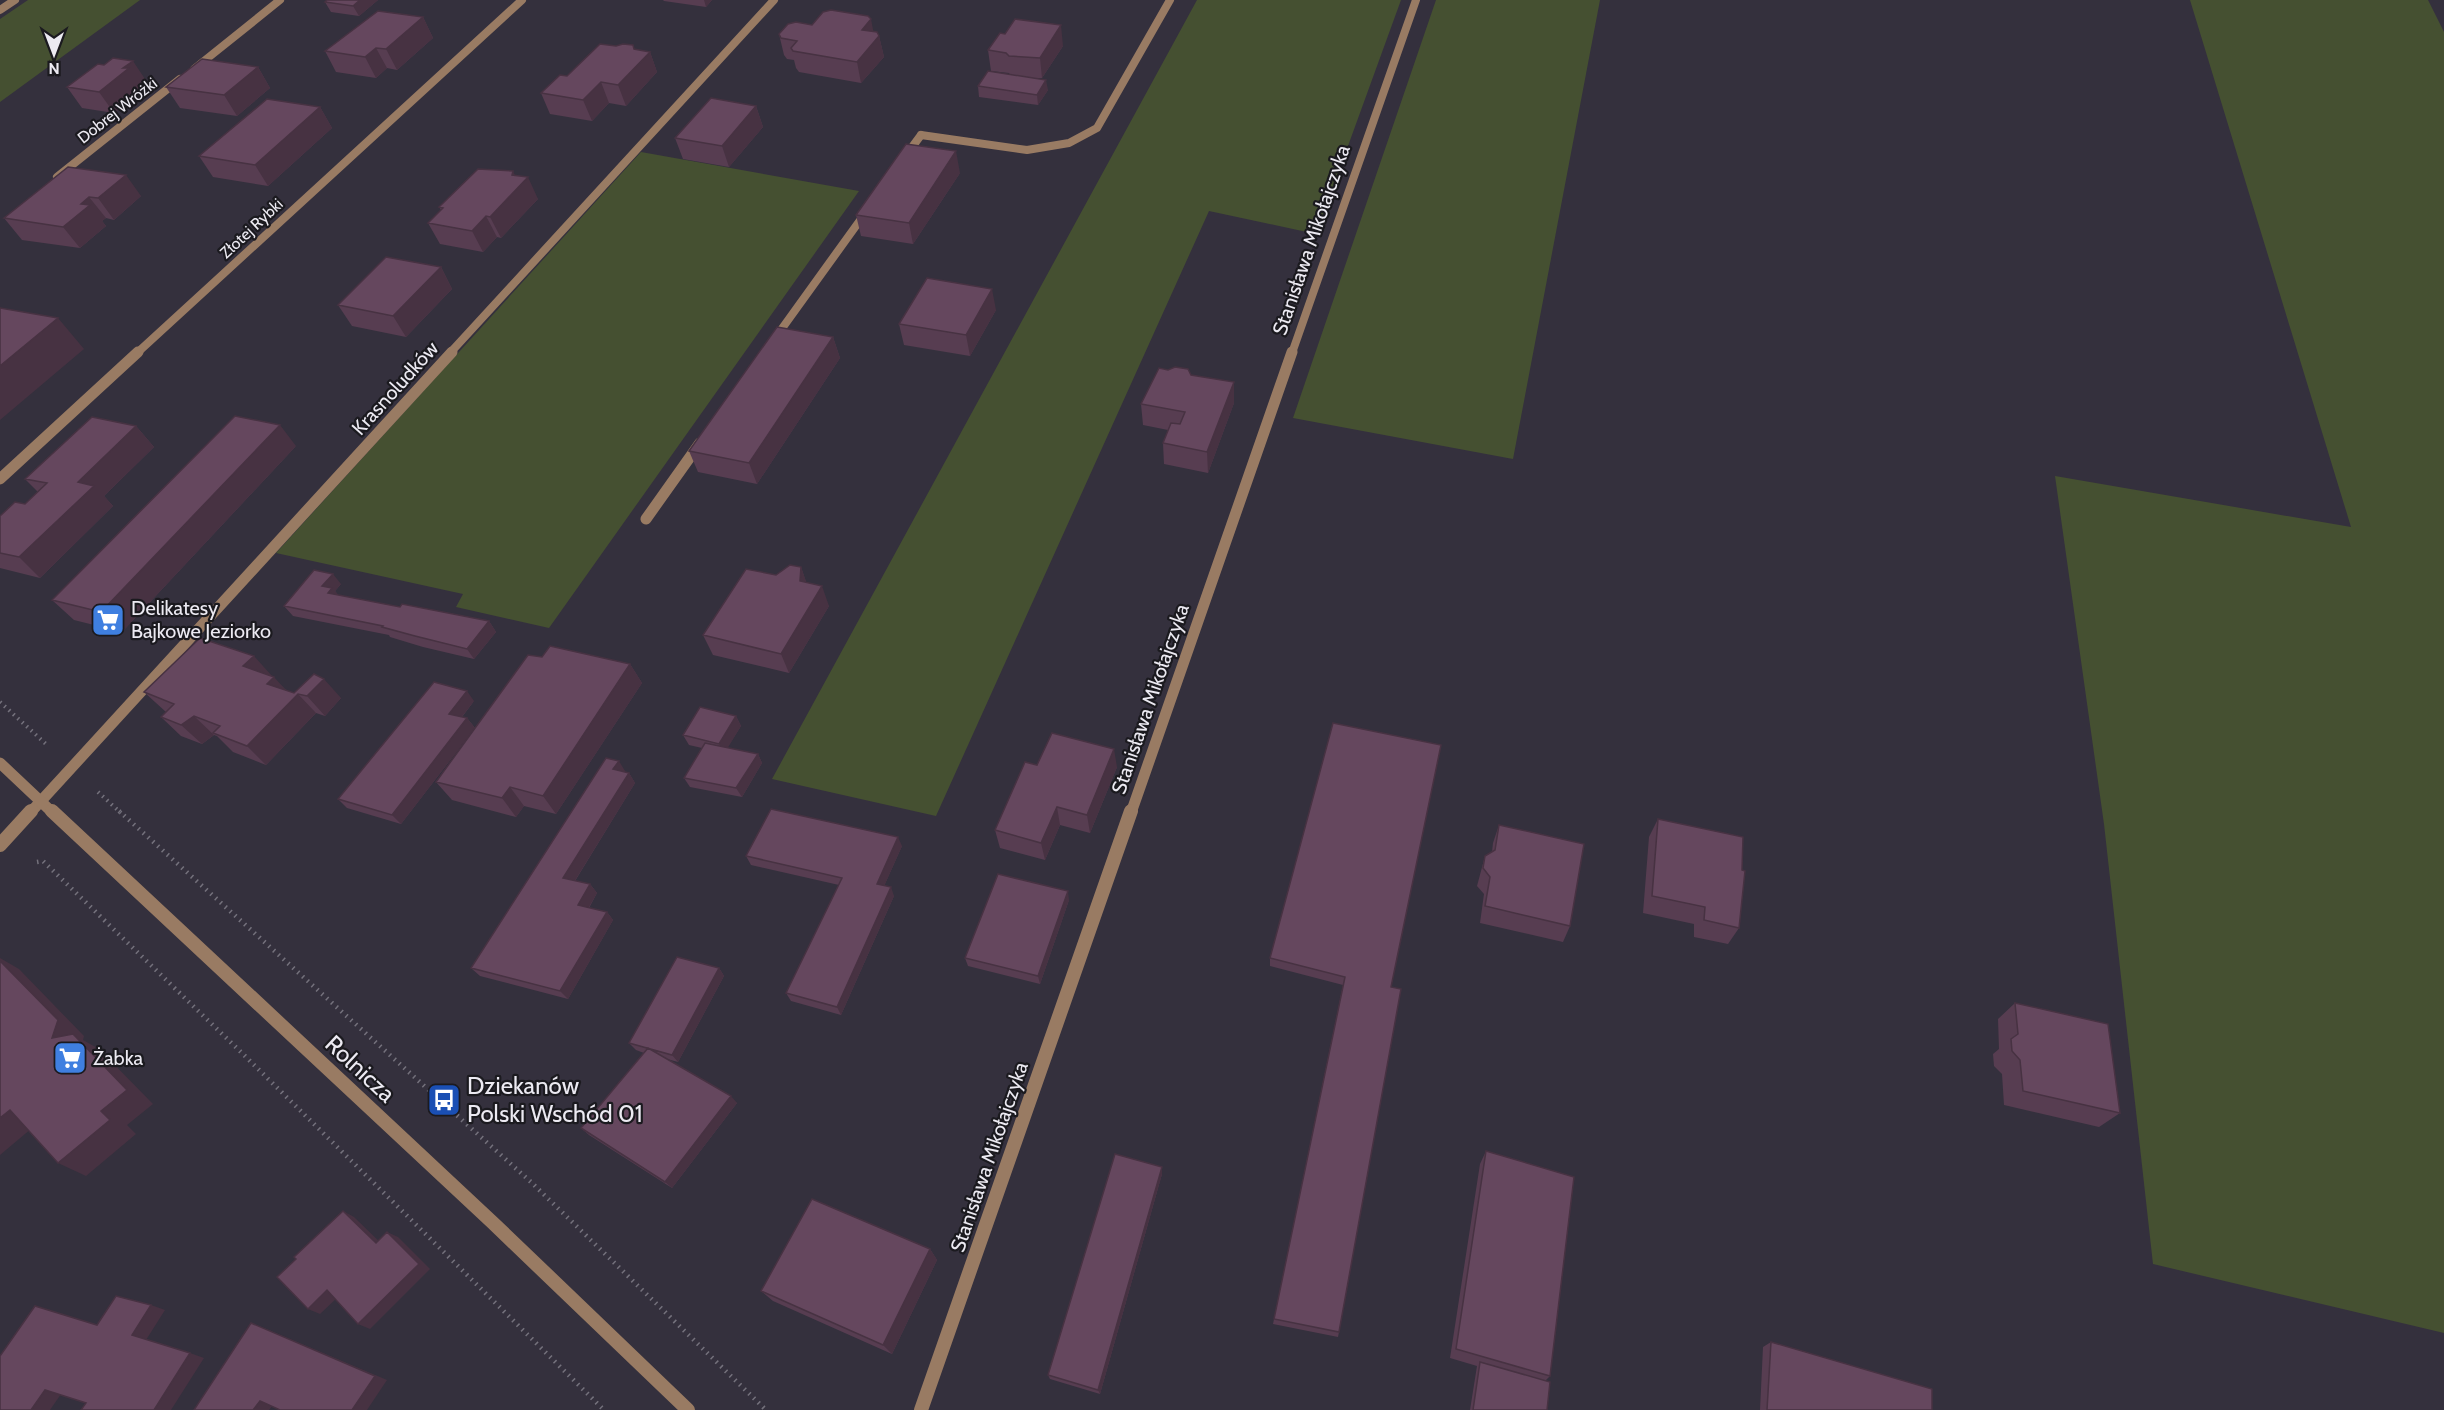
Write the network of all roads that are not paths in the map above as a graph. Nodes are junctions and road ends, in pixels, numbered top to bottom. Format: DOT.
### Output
graph roads {
  1 [pos="15,0"];
  2 [pos="280,0"];
  3 [pos="522,0"];
  4 [pos="774,0"];
  5 [pos="1170,0"];
  6 [pos="1416,0"];
  7 [pos="0,10"];
  8 [pos="900,164"];
  9 [pos="47,185"];
  10 [pos="873,202"];
  11 [pos="770,346"];
  12 [pos="708,432"];
  13 [pos="0,479"];
  14 [pos="646,519"];
  15 [pos="0,763"];
  16 [pos="41,800"];
  17 [pos="2,844"];
  18 [pos="688,1410"];
  19 [pos="921,1410"];
  1 -- 7 [label="street"];
  2 -- 9 [label="street, Dobrej Wróżki"];
  3 -- 13 [label="street, Złotej Rybki"];
  4 -- 16 [label="street, Krasnoludków"];
  5 -- 8 [label="street"];
  6 -- 19 [label="street, Stanisława Mikołajczyka"];
  10 -- 11 [label="street"];
  12 -- 14 [label="street"];
  15 -- 16 [label="street, Rolnicza"];
  16 -- 17 [label="street, Krasnoludków"];
  16 -- 18 [label="street, Rolnicza"];
}
